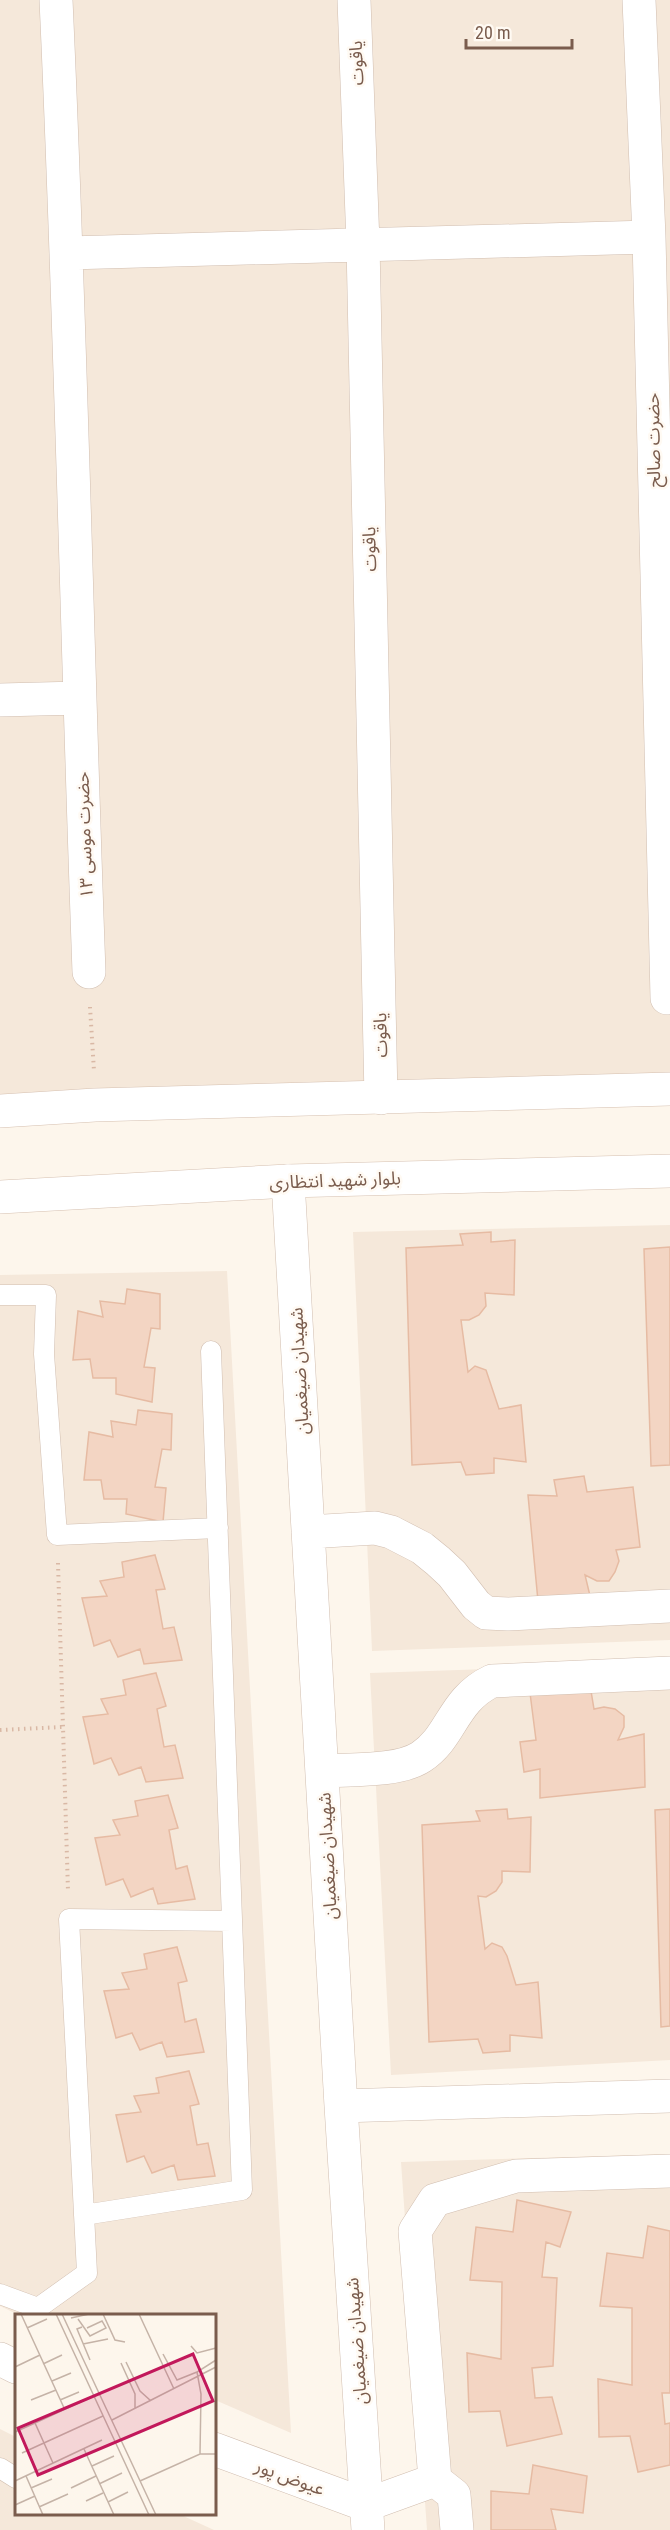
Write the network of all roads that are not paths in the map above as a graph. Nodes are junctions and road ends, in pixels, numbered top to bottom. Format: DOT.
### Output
graph roads {
  1 [pos="56,0"];
  2 [pos="354,0"];
  3 [pos="639,0"];
  4 [pos="649,237"];
  5 [pos="363,244"];
  6 [pos="68,253"];
  7 [pos="664,667"];
  8 [pos="79,698"];
  9 [pos="0,699"];
  10 [pos="89,972"];
  11 [pos="667,998"];
  12 [pos="670,1089"];
  13 [pos="381,1098"];
  14 [pos="0,1110"];
  15 [pos="670,1171"];
  16 [pos="288,1181"];
  17 [pos="0,1197"];
  18 [pos="0,1295"];
  19 [pos="211,1352"];
  20 [pos="218,1528"];
  21 [pos="308,1532"];
  22 [pos="670,1606"];
  23 [pos="670,1673"];
  24 [pos="322,1771"];
  25 [pos="232,1921"];
  26 [pos="670,2096"];
  27 [pos="341,2106"];
  28 [pos="670,2170"];
  29 [pos="84,2215"];
  30 [pos="0,2294"];
  31 [pos="0,2359"];
  32 [pos="15,2366"];
  33 [pos="216,2451"];
  34 [pos="0,2468"];
  35 [pos="15,2477"];
  36 [pos="435,2480"];
  37 [pos="367,2518"];
  38 [pos="458,2530"];
  1 -- 6 [label="street, حضرت موسی ۱۳"];
  2 -- 5 [label="street, یاقوت"];
  3 -- 4 [label="street, حضرت صالح"];
  4 -- 5 [label="street"];
  4 -- 7 [label="street, حضرت صالح"];
  5 -- 6 [label="street"];
  5 -- 13 [label="street, یاقوت"];
  6 -- 8 [label="street, حضرت موسی ۱۳"];
  7 -- 11 [label="street, حضرت صالح"];
  8 -- 9 [label="street"];
  8 -- 10 [label="street, حضرت موسی ۱۳"];
  12 -- 13 [label="street"];
  13 -- 14 [label="street"];
  15 -- 16 [label="street, بلوار شهید انتظاری"];
  16 -- 17 [label="street, بلوار شهید انتظاری"];
  16 -- 21 [label="street, شهیدان ضیغمیان"];
  18 -- 20 [label="lane"];
  19 -- 20 [label="lane"];
  20 -- 25 [label="lane"];
  21 -- 22 [label="street"];
  21 -- 24 [label="street, شهیدان ضیغمیان"];
  23 -- 24 [label="street"];
  24 -- 27 [label="street, شهیدان ضیغمیان"];
  25 -- 29 [label="lane"];
  25 -- 29 [label="lane"];
  26 -- 27 [label="street"];
  27 -- 37 [label="street, شهیدان ضیغمیان"];
  28 -- 36 [label="street"];
  29 -- 30 [label="lane"];
  31 -- 32 [label="street"];
  33 -- 37 [label="street, عیوض پور"];
  34 -- 35 [label="lane"];
  36 -- 37 [label="street"];
  36 -- 38 [label="street"];
}
